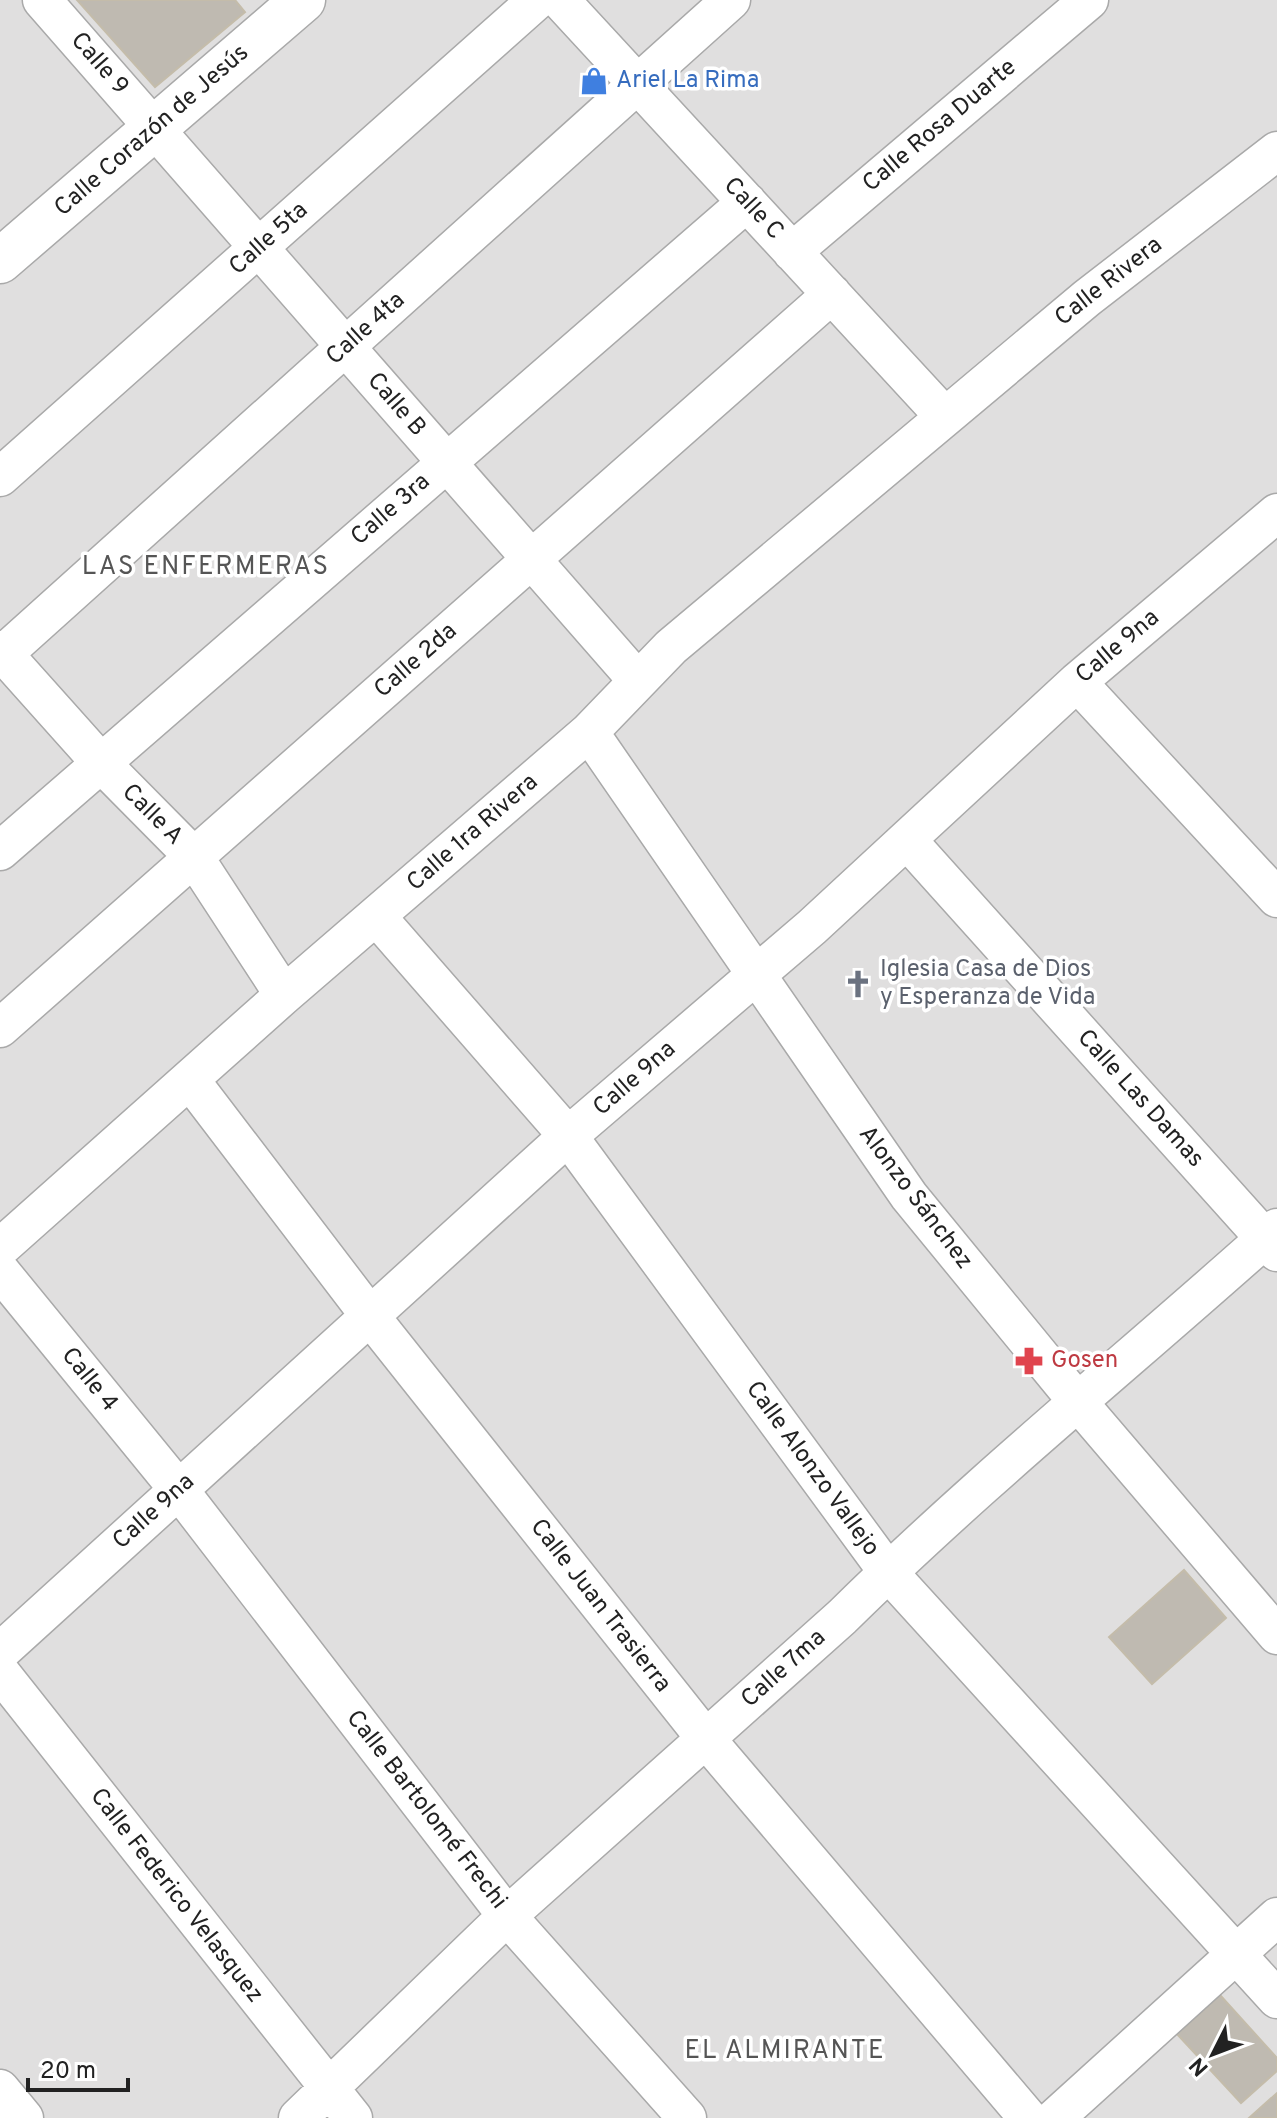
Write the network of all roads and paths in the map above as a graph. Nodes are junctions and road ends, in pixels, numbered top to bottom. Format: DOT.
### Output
graph roads {
  1 [pos="42,0"];
  2 [pos="537,0"];
  3 [pos="560,0"];
  4 [pos="731,0"];
  5 [pos="1089,0"];
  6 [pos="290,4"];
  7 [pos="638,84"];
  8 [pos="155,128"];
  9 [pos="1276,153"];
  10 [pos="747,202"];
  11 [pos="259,247"];
  12 [pos="792,252"];
  13 [pos="0,261"];
  14 [pos="832,294"];
  15 [pos="346,347"];
  16 [pos="945,417"];
  17 [pos="447,462"];
  18 [pos="0,477"];
  19 [pos="1276,515"];
  20 [pos="531,559"];
  21 [pos="1,654"];
  22 [pos="638,681"];
  23 [pos="1077,682"];
  24 [pos="589,732"];
  25 [pos="101,763"];
  26 [pos="907,840"];
  27 [pos="0,851"];
  28 [pos="194,857"];
  29 [pos="1277,898"];
  30 [pos="376,916"];
  31 [pos="757,975"];
  32 [pos="284,995"];
  33 [pos="0,1028"];
  34 [pos="190,1080"];
  35 [pos="568,1136"];
  36 [pos="1273,1239"];
  37 [pos="0,1248"];
  38 [pos="0,1271"];
  39 [pos="370,1316"];
  40 [pos="1077,1401"];
  41 [pos="179,1490"];
  42 [pos="888,1572"];
  43 [pos="1277,1635"];
  44 [pos="0,1652"];
  45 [pos="0,1672"];
  46 [pos="706,1739"];
  47 [pos="507,1916"];
  48 [pos="1277,1917"];
  49 [pos="1236,1954"];
  50 [pos="1277,1999"];
  51 [pos="0,2089"];
  52 [pos="329,2089"];
  53 [pos="24,2118"];
  54 [pos="298,2118"];
  55 [pos="353,2118"];
  56 [pos="687,2118"];
  57 [pos="1028,2118"];
  58 [pos="1055,2118"];
  1 -- 8 [label="street, Calle 9"];
  2 -- 11 [label="street, Calle 5ta"];
  3 -- 7 [label="street, Calle C"];
  4 -- 7 [label="street, Calle 4ta"];
  5 -- 12 [label="street, Calle Rosa Duarte"];
  6 -- 8 [label="street, Calle Corazón de Jesús"];
  7 -- 10 [label="street, Calle C"];
  7 -- 15 [label="street, Calle 4ta"];
  8 -- 11 [label="street, Calle B"];
  8 -- 13 [label="street, Calle Corazón de Jesús"];
  9 -- 16 [label="street, Calle Rivera"];
  10 -- 12 [label="street, Calle C"];
  10 -- 17 [label="street, Calle 3ra"];
  11 -- 15 [label="street, Calle B"];
  11 -- 18 [label="street, Calle 5ta"];
  12 -- 14 [label="street, Calle C"];
  14 -- 16 [label="street, Calle C"];
  14 -- 20 [label="street, Calle 2da"];
  15 -- 17 [label="street, Calle B"];
  15 -- 21 [label="street, Calle 4ta"];
  16 -- 22 [label="street, Calle 1ra Rivera"];
  17 -- 20 [label="street, Calle B"];
  17 -- 25 [label="street, Calle 3ra"];
  19 -- 23 [label="street, Calle 9na"];
  20 -- 22 [label="street, Calle B"];
  20 -- 28 [label="street, Calle 2da"];
  21 -- 25 [label="street, Calle A"];
  22 -- 24 [label="street, Calle 1ra Rivera"];
  23 -- 26 [label="street, Calle 9na"];
  23 -- 29 [label="street"];
  24 -- 30 [label="street, Calle 1ra Rivera"];
  24 -- 31 [label="street, Alonzo Sánchez"];
  25 -- 27 [label="street, Calle 3ra"];
  25 -- 28 [label="street, Calle A"];
  26 -- 31 [label="street, Calle 9na"];
  26 -- 36 [label="street, Calle Las Damas"];
  28 -- 32 [label="street, Calle A"];
  28 -- 33 [label="street, Calle 2da"];
  30 -- 32 [label="street, Calle 1ra Rivera"];
  30 -- 35 [label="street, Calle Alonzo Vallejo"];
  31 -- 35 [label="street, Calle 9na"];
  31 -- 40 [label="street, Alonzo Sánchez"];
  32 -- 34 [label="street, Calle 1ra Rivera"];
  34 -- 37 [label="street, Calle 1ra Rivera"];
  34 -- 39 [label="street, Calle Juan Trasierra"];
  35 -- 39 [label="street, Calle 9na"];
  35 -- 42 [label="street, Calle Alonzo Vallejo"];
  36 -- 40 [label="street, Calle 7ma"];
  38 -- 41 [label="street, Calle 4"];
  39 -- 41 [label="street, Calle 9na"];
  39 -- 46 [label="street, Calle Juan Trasierra"];
  40 -- 42 [label="street, Calle 7ma"];
  40 -- 43 [label="street, Alonzo Sánchez"];
  41 -- 44 [label="street, Calle 9na"];
  41 -- 47 [label="street, Calle Bartolomé Frechi"];
  42 -- 46 [label="street, Calle 7ma"];
  42 -- 49 [label="street, Calle Alonzo Vallejo"];
  45 -- 52 [label="street, Calle Federico Velasquez"];
  46 -- 47 [label="street, Calle 7ma"];
  46 -- 57 [label="street, Calle Juan Trasierra"];
  47 -- 52 [label="street, Calle 7ma"];
  47 -- 56 [label="street, Calle Bartolomé Frechi"];
  48 -- 49 [label="street"];
  49 -- 50 [label="street, Calle Alonzo Vallejo"];
  49 -- 58 [label="street"];
  51 -- 53 [label="street"];
  52 -- 54 [label="street, Calle 7ma"];
  52 -- 55 [label="street, Calle Federico Velasquez"];
}
